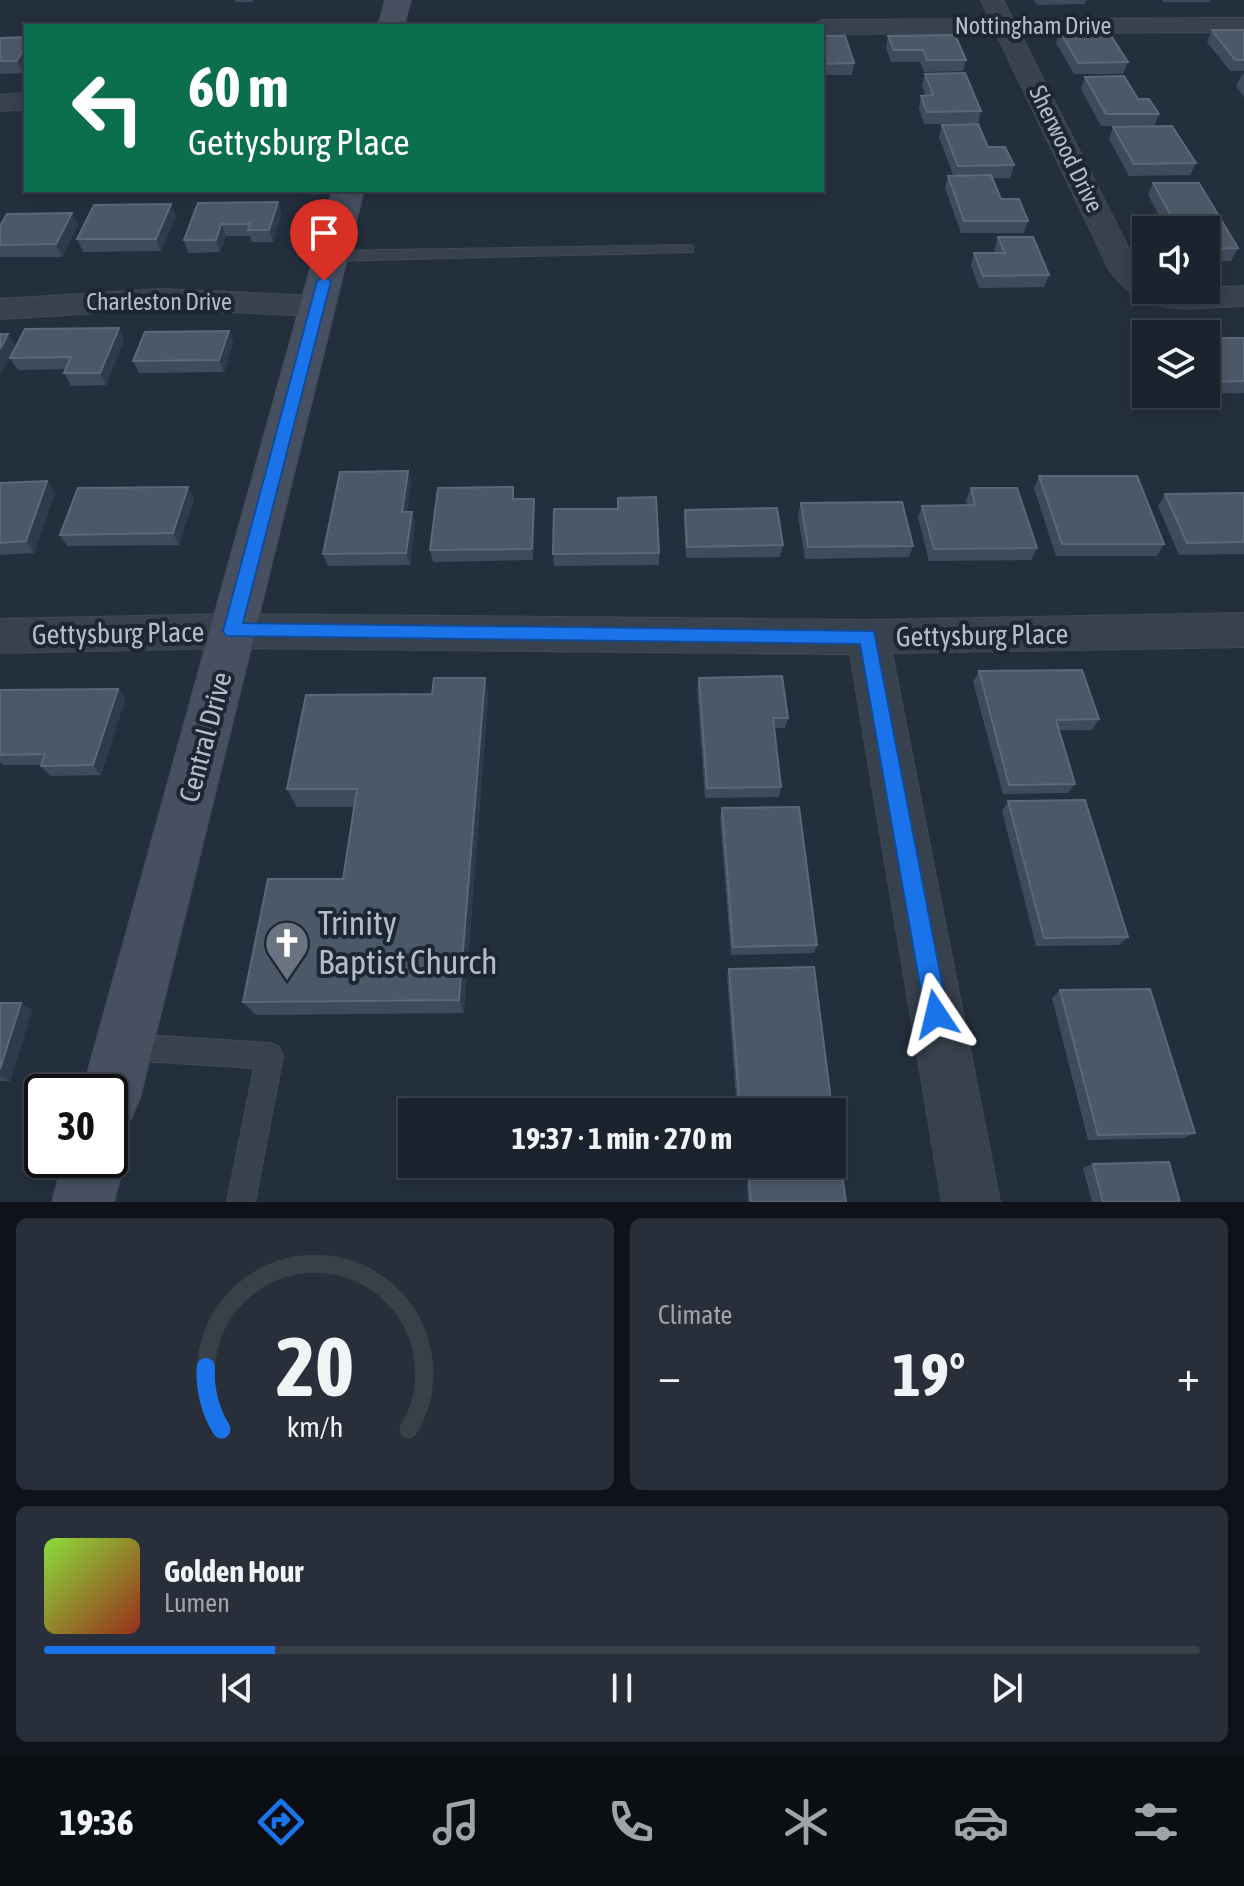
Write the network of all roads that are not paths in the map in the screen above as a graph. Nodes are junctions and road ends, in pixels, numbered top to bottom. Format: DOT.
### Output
graph roads {
  1 [pos="398,0"];
  2 [pos="992,0"];
  3 [pos="392,24"];
  4 [pos="1244,25"];
  5 [pos="1005,26"];
  6 [pos="824,27"];
  7 [pos="24,101"];
  8 [pos="0,103"];
  9 [pos="347,192"];
  10 [pos="688,249"];
  11 [pos="331,256"];
  12 [pos="1244,296"];
  13 [pos="318,306"];
  14 [pos="0,309"];
  15 [pos="1244,630"];
  16 [pos="232,631"];
  17 [pos="0,636"];
  18 [pos="868,637"];
  19 [pos="123,1047"];
  20 [pos="116,1074"];
  21 [pos="89,1178"];
  22 [pos="83,1202"];
  23 [pos="241,1202"];
  24 [pos="971,1202"];
  1 -- 3 [label="main road"];
  2 -- 5 [label="street, Sherwood Drive"];
  4 -- 5 [label="street, Nottingham Drive"];
  5 -- 6 [label="street, Nottingham Drive"];
  5 -- 12 [label="street, Sherwood Drive"];
  7 -- 8 [label="street"];
  9 -- 11 [label="main road, Central Drive"];
  10 -- 11 [label="lane"];
  11 -- 13 [label="main road, Central Drive"];
  13 -- 14 [label="street, Charleston Drive"];
  13 -- 16 [label="main road, Central Drive"];
  15 -- 18 [label="street, Gettysburg Place"];
  16 -- 17 [label="street, Gettysburg Place"];
  16 -- 18 [label="street, Gettysburg Place"];
  16 -- 19 [label="main road, Central Drive"];
  18 -- 24 [label="street"];
  19 -- 20 [label="main road, Central Drive"];
  19 -- 23 [label="lane"];
  21 -- 22 [label="main road"];
}
